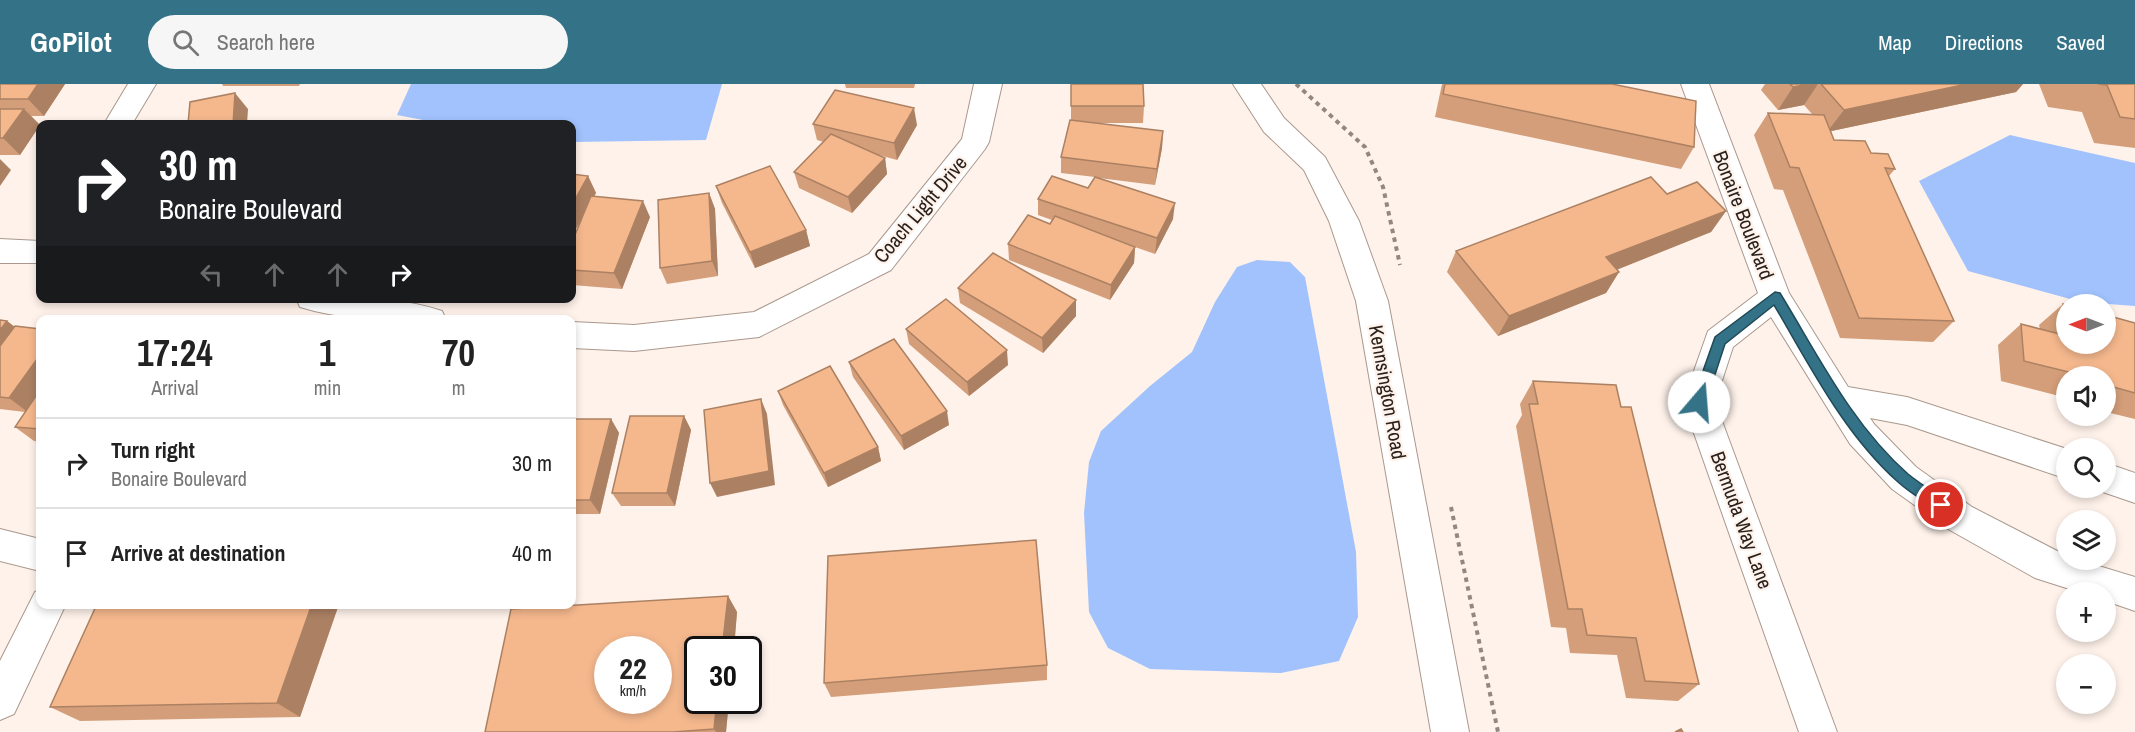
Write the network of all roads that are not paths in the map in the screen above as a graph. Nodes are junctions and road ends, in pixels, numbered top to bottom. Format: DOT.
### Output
graph roads {
  1 [pos="142,84"];
  2 [pos="988,84"];
  3 [pos="1248,84"];
  4 [pos="1695,84"];
  5 [pos="120,120"];
  6 [pos="0,251"];
  7 [pos="36,252"];
  8 [pos="1775,297"];
  9 [pos="338,303"];
  10 [pos="404,315"];
  11 [pos="576,335"];
  12 [pos="1838,399"];
  13 [pos="2056,460"];
  14 [pos="2116,481"];
  15 [pos="2135,488"];
  16 [pos="0,545"];
  17 [pos="36,554"];
  18 [pos="2135,594"];
  19 [pos="46,609"];
  20 [pos="0,701"];
  21 [pos="1450,732"];
  22 [pos="1818,732"];
  1 -- 5 [label="street"];
  2 -- 11 [label="street, Coach Light Drive"];
  3 -- 21 [label="street, Kennsington Road"];
  4 -- 8 [label="street, Bonaire Boulevard"];
  6 -- 7 [label="street"];
  8 -- 12 [label="street, Bonaire Boulevard"];
  8 -- 22 [label="street, Bermuda Way Lane"];
  9 -- 10 [label="street"];
  12 -- 13 [label="street"];
  12 -- 18 [label="street, Bonaire Boulevard"];
  14 -- 15 [label="street"];
  16 -- 17 [label="street"];
  19 -- 20 [label="street"];
}
